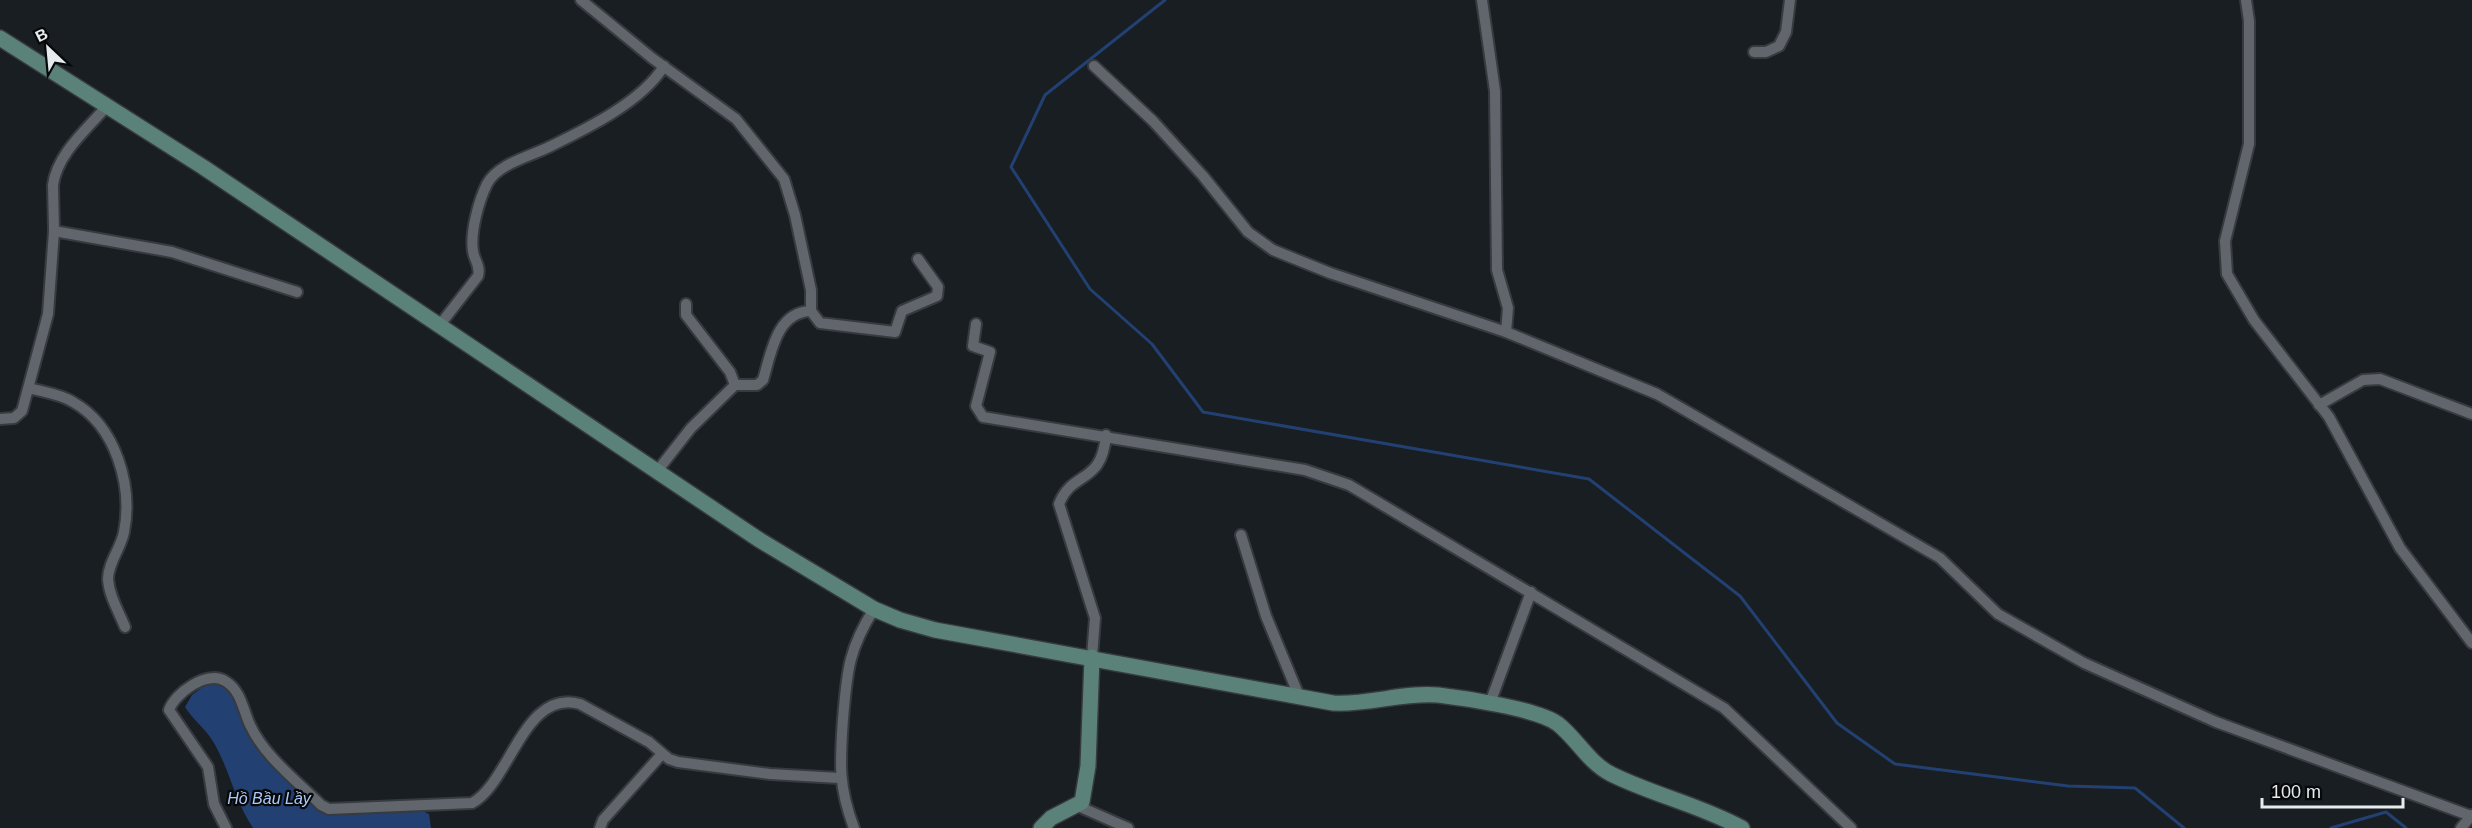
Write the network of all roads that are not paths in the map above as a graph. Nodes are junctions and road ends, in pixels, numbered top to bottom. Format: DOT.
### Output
graph roads {
  1 [pos="581,0"];
  2 [pos="1482,0"];
  3 [pos="1790,0"];
  4 [pos="2246,0"];
  5 [pos="0,38"];
  6 [pos="1754,52"];
  7 [pos="664,66"];
  8 [pos="1094,66"];
  9 [pos="107,106"];
  10 [pos="54,231"];
  11 [pos="918,260"];
  12 [pos="297,292"];
  13 [pos="686,304"];
  14 [pos="811,311"];
  15 [pos="976,324"];
  16 [pos="439,326"];
  17 [pos="1506,332"];
  18 [pos="735,385"];
  19 [pos="29,388"];
  20 [pos="2319,405"];
  21 [pos="2472,414"];
  22 [pos="0,419"];
  23 [pos="1106,435"];
  24 [pos="658,470"];
  25 [pos="1241,535"];
  26 [pos="1531,592"];
  27 [pos="874,609"];
  28 [pos="125,627"];
  29 [pos="2472,643"];
  30 [pos="1092,657"];
  31 [pos="1299,696"];
  32 [pos="1490,703"];
  33 [pos="662,754"];
  34 [pos="840,778"];
  35 [pos="1078,806"];
  36 [pos="2472,815"];
  37 [pos="226,828"];
  38 [pos="600,828"];
  39 [pos="854,828"];
  40 [pos="1041,828"];
  41 [pos="1128,828"];
  42 [pos="1742,828"];
  43 [pos="1851,828"];
  44 [pos="2461,828"];
  1 -- 7 [label="street"];
  2 -- 17 [label="street"];
  3 -- 6 [label="street"];
  4 -- 20 [label="street"];
  5 -- 9 [label="street"];
  7 -- 14 [label="street"];
  7 -- 16 [label="street"];
  8 -- 17 [label="street"];
  9 -- 10 [label="street"];
  9 -- 16 [label="street"];
  10 -- 12 [label="street"];
  10 -- 19 [label="street"];
  11 -- 14 [label="street"];
  13 -- 18 [label="street"];
  14 -- 18 [label="street"];
  15 -- 23 [label="street"];
  16 -- 24 [label="street"];
  17 -- 36 [label="street"];
  18 -- 24 [label="street"];
  19 -- 22 [label="street"];
  19 -- 28 [label="street"];
  20 -- 21 [label="street"];
  20 -- 29 [label="street"];
  23 -- 26 [label="street"];
  23 -- 30 [label="street"];
  24 -- 27 [label="street"];
  25 -- 31 [label="street"];
  26 -- 32 [label="street"];
  26 -- 43 [label="street"];
  27 -- 30 [label="street"];
  27 -- 34 [label="street"];
  30 -- 31 [label="street"];
  30 -- 35 [label="street"];
  31 -- 32 [label="street"];
  32 -- 42 [label="street"];
  33 -- 34 [label="street"];
  33 -- 37 [label="street"];
  33 -- 38 [label="street"];
  34 -- 39 [label="street"];
  35 -- 40 [label="street"];
  35 -- 41 [label="street"];
  36 -- 44 [label="street"];
}
